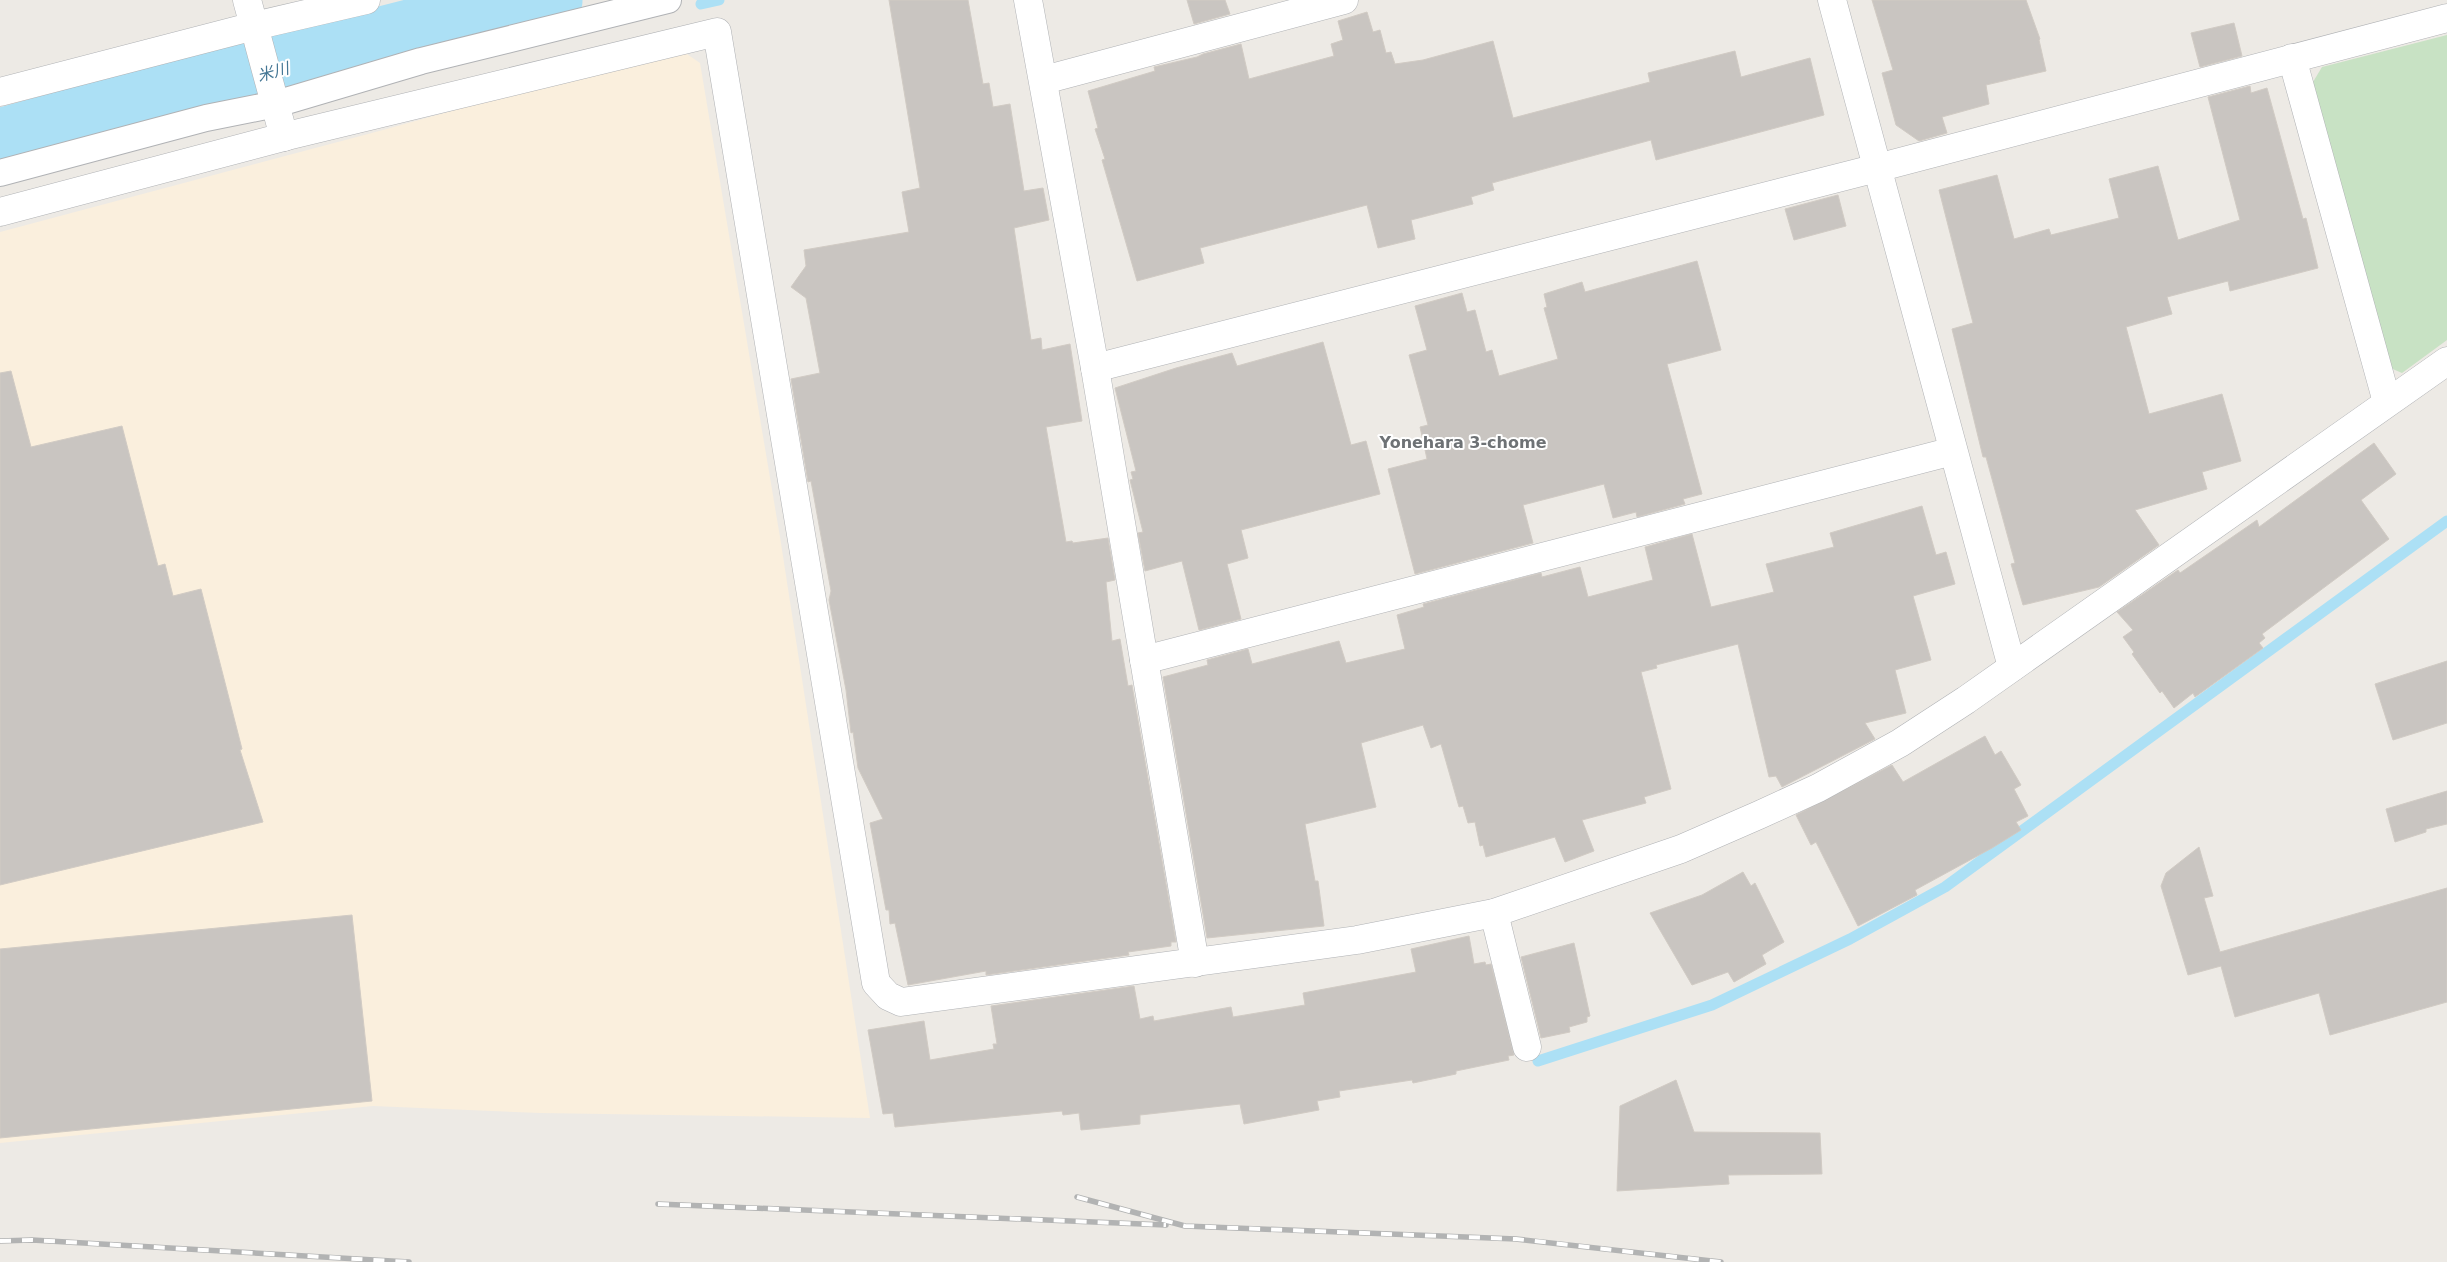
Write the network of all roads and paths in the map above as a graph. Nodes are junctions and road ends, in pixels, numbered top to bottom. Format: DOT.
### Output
graph roads {
  1 [pos="247,0"];
  2 [pos="366,0"];
  3 [pos="668,0"];
  4 [pos="1028,0"];
  5 [pos="1344,0"];
  6 [pos="1832,0"];
  7 [pos="2447,18"];
  8 [pos="256,31"];
  9 [pos="2292,58"];
  10 [pos="1044,80"];
  11 [pos="0,92"];
  12 [pos="276,104"];
  13 [pos="284,137"];
  14 [pos="1877,168"];
  15 [pos="0,173"];
  16 [pos="0,212"];
  17 [pos="2447,360"];
  18 [pos="1095,368"];
  19 [pos="2387,402"];
  20 [pos="1954,452"];
  21 [pos="1144,660"];
  22 [pos="2012,667"];
  23 [pos="1494,913"];
  24 [pos="1195,963"];
  25 [pos="1527,1047"];
  1 -- 8 [label="street"];
  2 -- 8 [label="street"];
  3 -- 12 [label="street"];
  4 -- 10 [label="street"];
  5 -- 10 [label="street"];
  6 -- 14 [label="street"];
  7 -- 9 [label="street"];
  8 -- 11 [label="street"];
  8 -- 12 [label="street"];
  9 -- 14 [label="street"];
  9 -- 19 [label="street"];
  10 -- 18 [label="street"];
  12 -- 13 [label="street"];
  12 -- 15 [label="street"];
  13 -- 16 [label="street"];
  13 -- 24 [label="street"];
  14 -- 18 [label="street"];
  14 -- 20 [label="street"];
  17 -- 19 [label="street"];
  18 -- 21 [label="street"];
  19 -- 22 [label="street"];
  20 -- 21 [label="street"];
  20 -- 22 [label="street"];
  21 -- 24 [label="street"];
  22 -- 23 [label="street"];
  23 -- 24 [label="street"];
  23 -- 25 [label="street"];
}
